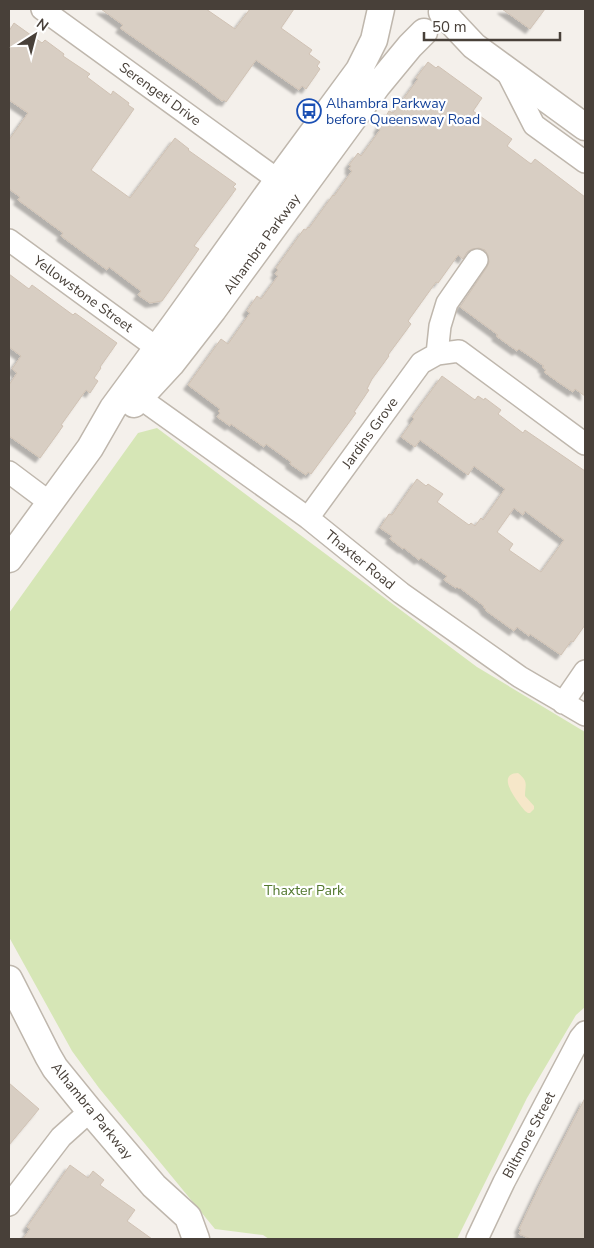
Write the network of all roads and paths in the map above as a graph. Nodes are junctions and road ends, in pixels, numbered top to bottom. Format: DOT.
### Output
graph roads {
  1 [pos="42,9"];
  2 [pos="382,9"];
  3 [pos="434,21"];
  4 [pos="505,68"];
  5 [pos="585,127"];
  6 [pos="585,162"];
  7 [pos="278,180"];
  8 [pos="9,240"];
  9 [pos="477,260"];
  10 [pos="157,348"];
  11 [pos="437,354"];
  12 [pos="140,398"];
  13 [pos="99,439"];
  14 [pos="585,444"];
  15 [pos="9,472"];
  16 [pos="49,502"];
  17 [pos="308,518"];
  18 [pos="9,559"];
  19 [pos="585,671"];
  20 [pos="563,703"];
  21 [pos="585,715"];
  22 [pos="9,979"];
  23 [pos="585,1032"];
  24 [pos="90,1111"];
  25 [pos="154,1186"];
  26 [pos="9,1205"];
  27 [pos="178,1239"];
  28 [pos="196,1239"];
  29 [pos="477,1239"];
  1 -- 7 [label="street, Serengeti Drive"];
  2 -- 3 [label="street"];
  2 -- 7 [label="street, Alhambra Parkway"];
  3 -- 4 [label="street"];
  3 -- 12 [label="street, Alhambra Parkway"];
  4 -- 5 [label="street"];
  4 -- 6 [label="street"];
  7 -- 10 [label="street, Alhambra Parkway"];
  8 -- 10 [label="street, Yellowstone Street"];
  9 -- 11 [label="street"];
  10 -- 13 [label="street, Alhambra Parkway"];
  11 -- 14 [label="street"];
  11 -- 17 [label="street, Jardins Grove"];
  12 -- 13 [label="street, Alhambra Parkway"];
  12 -- 17 [label="street, Thaxter Road"];
  13 -- 16 [label="street, Alhambra Parkway"];
  15 -- 16 [label="street"];
  16 -- 18 [label="street, Alhambra Parkway"];
  17 -- 20 [label="street, Thaxter Road"];
  19 -- 20 [label="street"];
  20 -- 21 [label="street, Thaxter Road"];
  22 -- 24 [label="street, Alhambra Parkway"];
  23 -- 29 [label="street, Biltmore Street"];
  24 -- 25 [label="street, Alhambra Parkway"];
  24 -- 26 [label="street"];
  25 -- 27 [label="street, Alhambra Parkway"];
  25 -- 28 [label="street, Alhambra Parkway"];
}
